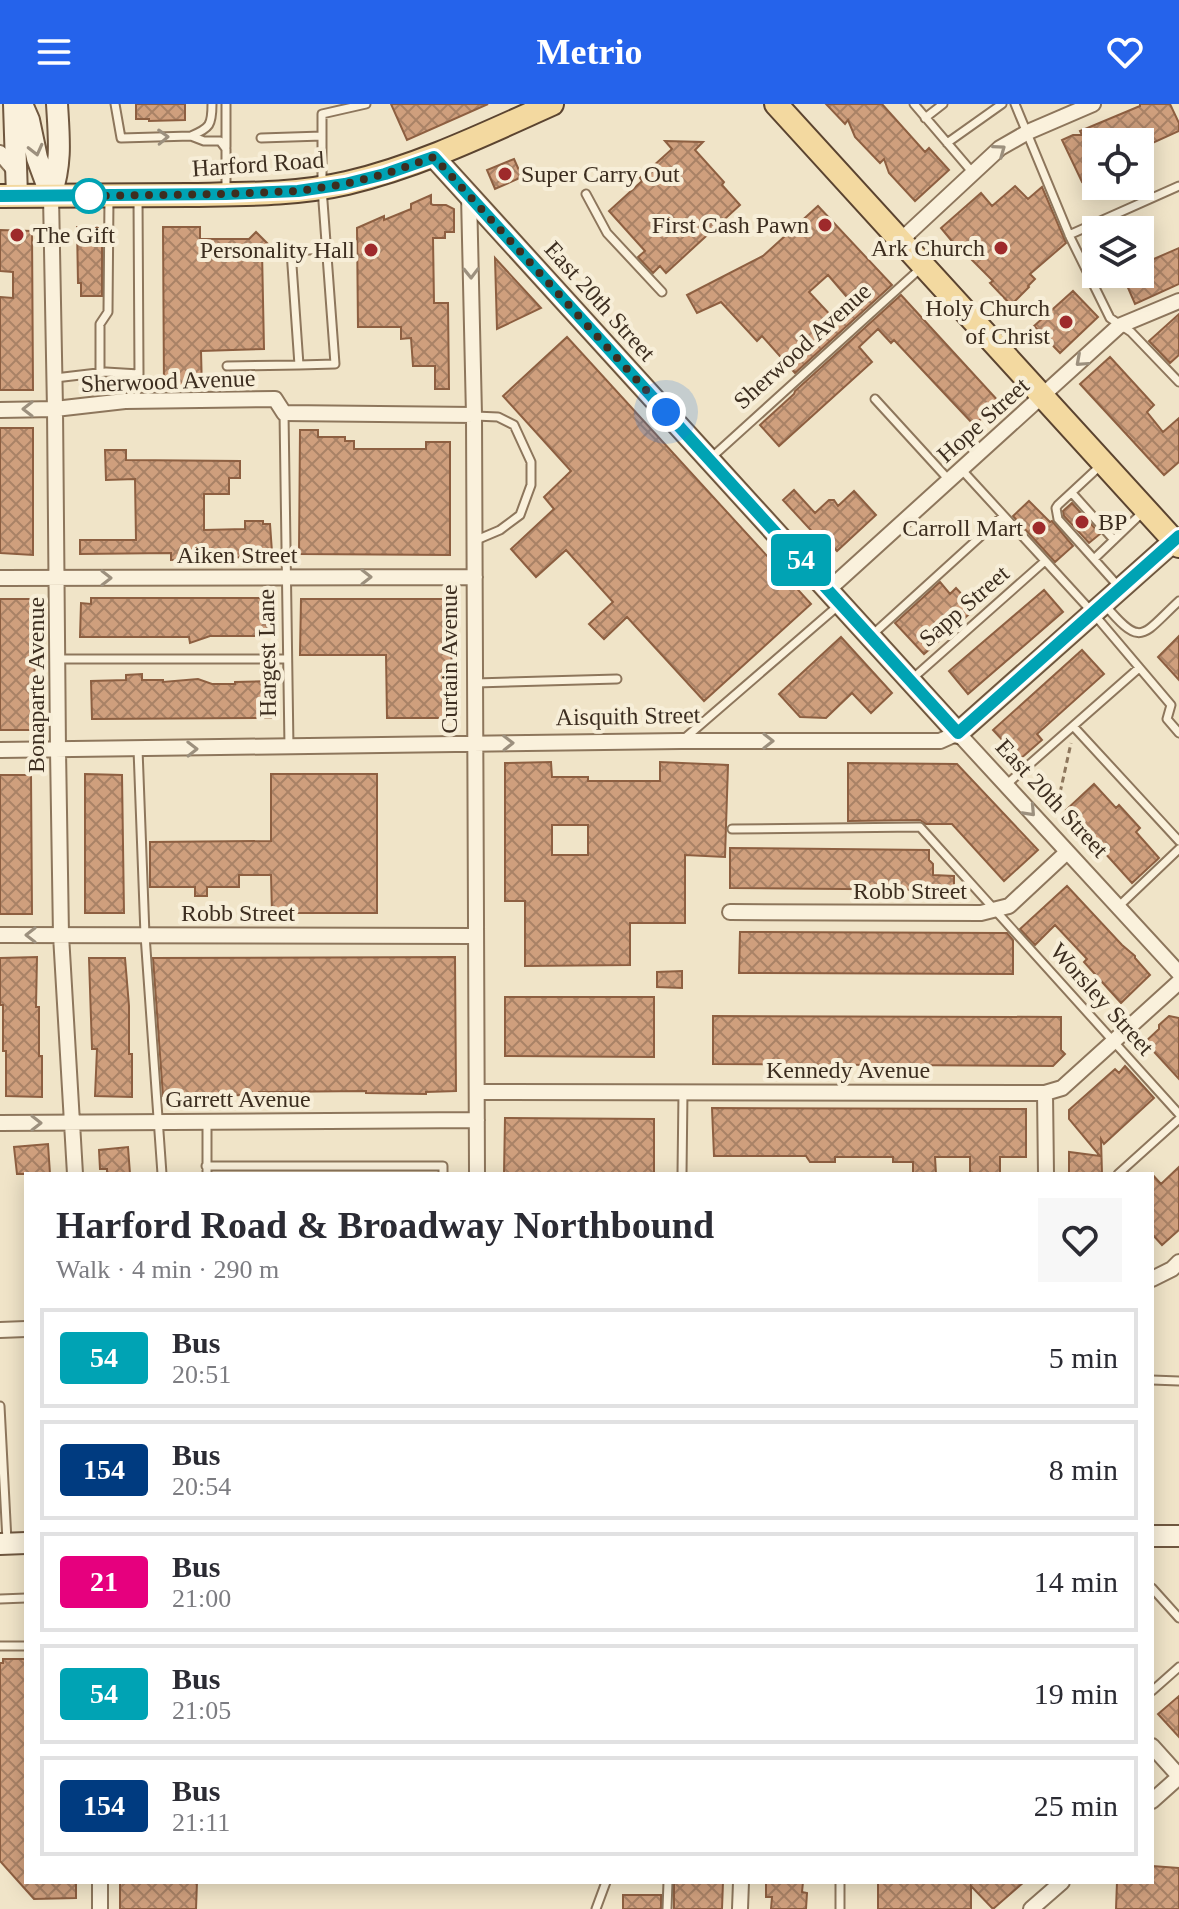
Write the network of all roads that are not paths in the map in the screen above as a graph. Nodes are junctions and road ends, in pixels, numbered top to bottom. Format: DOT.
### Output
graph roads {
  1 [pos="14,104"];
  2 [pos="22,104"];
  3 [pos="57,104"];
  4 [pos="115,104"];
  5 [pos="212,104"];
  6 [pos="226,104"];
  7 [pos="322,104"];
  8 [pos="366,104"];
  9 [pos="552,104"];
  10 [pos="776,104"];
  11 [pos="914,104"];
  12 [pos="943,104"];
  13 [pos="1015,104"];
  14 [pos="1093,104"];
  15 [pos="1000,105"];
  16 [pos="322,114"];
  17 [pos="925,118"];
  18 [pos="1028,132"];
  19 [pos="191,136"];
  20 [pos="322,136"];
  21 [pos="261,138"];
  22 [pos="947,143"];
  23 [pos="226,149"];
  24 [pos="0,153"];
  25 [pos="434,157"];
  26 [pos="16,172"];
  27 [pos="973,173"];
  28 [pos="1179,186"];
  29 [pos="322,188"];
  30 [pos="226,194"];
  31 [pos="586,194"];
  32 [pos="109,195"];
  33 [pos="138,195"];
  34 [pos="469,195"];
  35 [pos="9,196"];
  36 [pos="51,196"];
  37 [pos="1069,235"];
  38 [pos="901,240"];
  39 [pos="327,249"];
  40 [pos="924,265"];
  41 [pos="662,292"];
  42 [pos="1179,301"];
  43 [pos="1119,326"];
  44 [pos="299,365"];
  45 [pos="227,366"];
  46 [pos="100,373"];
  47 [pos="55,378"];
  48 [pos="1179,382"];
  49 [pos="1042,396"];
  50 [pos="875,399"];
  51 [pos="55,409"];
  52 [pos="0,410"];
  53 [pos="284,413"];
  54 [pos="474,415"];
  55 [pos="709,459"];
  56 [pos="1103,463"];
  57 [pos="961,469"];
  58 [pos="949,480"];
  59 [pos="1072,493"];
  60 [pos="1146,510"];
  61 [pos="1003,516"];
  62 [pos="1114,540"];
  63 [pos="474,541"];
  64 [pos="1177,541"];
  65 [pos="1094,559"];
  66 [pos="1045,561"];
  67 [pos="285,577"];
  68 [pos="475,577"];
  69 [pos="0,578"];
  70 [pos="58,578"];
  71 [pos="1120,589"];
  72 [pos="834,597"];
  73 [pos="1179,601"];
  74 [pos="1098,608"];
  75 [pos="870,637"];
  76 [pos="57,659"];
  77 [pos="286,659"];
  78 [pos="1139,668"];
  79 [pos="617,679"];
  80 [pos="910,681"];
  81 [pos="475,683"];
  82 [pos="1074,730"];
  83 [pos="958,733"];
  84 [pos="1179,733"];
  85 [pos="681,741"];
  86 [pos="475,743"];
  87 [pos="289,747"];
  88 [pos="138,749"];
  89 [pos="0,750"];
  90 [pos="58,750"];
  91 [pos="1006,785"];
  92 [pos="732,829"];
  93 [pos="1179,841"];
  94 [pos="1179,849"];
  95 [pos="1067,852"];
  96 [pos="1118,907"];
  97 [pos="996,910"];
  98 [pos="730,912"];
  99 [pos="0,935"];
  100 [pos="61,935"];
  101 [pos="145,935"];
  102 [pos="476,936"];
  103 [pos="1179,973"];
  104 [pos="1179,982"];
  105 [pos="1113,1042"];
  106 [pos="477,1092"];
  107 [pos="683,1092"];
  108 [pos="1045,1093"];
  109 [pos="1179,1117"];
  110 [pos="477,1120"];
  111 [pos="159,1122"];
  112 [pos="207,1122"];
  113 [pos="0,1123"];
  114 [pos="72,1123"];
  115 [pos="206,1170"];
  116 [pos="75,1172"];
  117 [pos="162,1172"];
  118 [pos="443,1172"];
  119 [pos="477,1172"];
  120 [pos="682,1172"];
  121 [pos="1046,1172"];
  122 [pos="1120,1172"];
  123 [pos="1179,1262"];
  124 [pos="1154,1278"];
  125 [pos="24,1329"];
  126 [pos="0,1330"];
  127 [pos="1154,1380"];
  128 [pos="1179,1381"];
  129 [pos="0,1406"];
  130 [pos="1154,1536"];
  131 [pos="1179,1536"];
  132 [pos="11,1544"];
  133 [pos="1154,1590"];
  134 [pos="24,1598"];
  135 [pos="0,1599"];
  136 [pos="1179,1618"];
  137 [pos="0,1646"];
  138 [pos="24,1646"];
  139 [pos="1179,1667"];
  140 [pos="1154,1689"];
  141 [pos="1154,1748"];
  142 [pos="1179,1776"];
  143 [pos="1154,1799"];
  144 [pos="100,1884"];
  145 [pos="605,1884"];
  146 [pos="668,1884"];
  147 [pos="741,1884"];
  148 [pos="840,1884"];
  149 [pos="1060,1884"];
  150 [pos="100,1909"];
  151 [pos="596,1909"];
  152 [pos="667,1909"];
  153 [pos="740,1909"];
  154 [pos="840,1909"];
  155 [pos="1031,1909"];
  1 -- 26 [label="street"];
  2 -- 36 [label="street, one-way"];
  3 -- 36 [label="street"];
  4 -- 19 [label="lane, one-way"];
  5 -- 19 [label="lane"];
  6 -- 23 [label="lane"];
  7 -- 16 [label="lane"];
  8 -- 16 [label="lane"];
  9 -- 25 [label="main road, Harford Road"];
  10 -- 38 [label="main road"];
  11 -- 17 [label="lane"];
  12 -- 17 [label="lane"];
  13 -- 18 [label="lane"];
  14 -- 18 [label="street"];
  15 -- 22 [label="lane"];
  16 -- 20 [label="lane"];
  17 -- 22 [label="lane"];
  27 -- 18 [label="street, one-way"];
  18 -- 37 [label="lane"];
  19 -- 23 [label="lane"];
  20 -- 21 [label="lane"];
  20 -- 29 [label="lane"];
  22 -- 27 [label="lane"];
  23 -- 30 [label="lane"];
  24 -- 26 [label="street"];
  25 -- 29 [label="main road, Harford Road"];
  25 -- 34 [label="street"];
  26 -- 35 [label="street"];
  27 -- 38 [label="street"];
  28 -- 37 [label="lane"];
  29 -- 30 [label="main road, Harford Road"];
  29 -- 39 [label="lane"];
  30 -- 33 [label="main road, Harford Road"];
  31 -- 41 [label="lane"];
  32 -- 33 [label="main road, Harford Road"];
  32 -- 36 [label="main road, Harford Road"];
  32 -- 46 [label="lane"];
  33 -- 46 [label="lane"];
  34 -- 54 [label="street, Curtain Avenue, one-way"];
  34 -- 55 [label="street, East 20th Street"];
  35 -- 36 [label="main road, Harford Road"];
  36 -- 47 [label="street, Bonaparte Avenue"];
  37 -- 43 [label="lane"];
  38 -- 40 [label="main road"];
  39 -- 44 [label="lane"];
  39 -- 44 [label="lane"];
  40 -- 49 [label="main road"];
  40 -- 55 [label="lane, Sherwood Avenue"];
  42 -- 43 [label="street, Hope Street"];
  43 -- 48 [label="lane"];
  43 -- 49 [label="street, Hope Street, one-way"];
  44 -- 45 [label="lane"];
  46 -- 47 [label="lane"];
  47 -- 51 [label="street, Bonaparte Avenue"];
  49 -- 56 [label="main road"];
  49 -- 57 [label="street, Hope Street"];
  50 -- 58 [label="lane"];
  51 -- 52 [label="street, Sherwood Avenue, one-way"];
  51 -- 53 [label="street, Sherwood Avenue"];
  51 -- 70 [label="street, Bonaparte Avenue"];
  53 -- 54 [label="street, Sherwood Avenue"];
  53 -- 67 [label="lane, Hargest Lane"];
  54 -- 63 [label="street, Curtain Avenue"];
  54 -- 63 [label="lane"];
  55 -- 72 [label="street, East 20th Street"];
  56 -- 59 [label="lane"];
  56 -- 60 [label="main road"];
  57 -- 58 [label="street, Hope Street"];
  57 -- 61 [label="lane"];
  58 -- 72 [label="street, Hope Street"];
  59 -- 62 [label="lane"];
  59 -- 65 [label="lane"];
  60 -- 62 [label="lane"];
  60 -- 64 [label="main road"];
  61 -- 66 [label="lane"];
  61 -- 75 [label="lane"];
  62 -- 65 [label="lane"];
  63 -- 68 [label="street, Curtain Avenue"];
  64 -- 71 [label="street, Aisquith Street"];
  65 -- 71 [label="lane"];
  66 -- 74 [label="lane"];
  66 -- 80 [label="lane, Sapp Street"];
  67 -- 68 [label="street, Aiken Street, one-way"];
  70 -- 67 [label="street, Aiken Street, one-way"];
  67 -- 77 [label="lane, Hargest Lane"];
  68 -- 81 [label="street, Curtain Avenue"];
  69 -- 70 [label="street, Aiken Street"];
  70 -- 76 [label="street, Bonaparte Avenue"];
  71 -- 74 [label="street, Aisquith Street"];
  72 -- 75 [label="street, East 20th Street"];
  72 -- 85 [label="lane, Hope Street"];
  73 -- 74 [label="lane"];
  74 -- 78 [label="lane"];
  74 -- 83 [label="street, Aisquith Street"];
  75 -- 80 [label="street, East 20th Street"];
  76 -- 77 [label="lane"];
  76 -- 90 [label="street, Bonaparte Avenue"];
  77 -- 87 [label="lane, Hargest Lane"];
  78 -- 82 [label="lane"];
  78 -- 84 [label="lane"];
  79 -- 81 [label="lane"];
  80 -- 83 [label="street, East 20th Street"];
  81 -- 86 [label="street, Curtain Avenue"];
  82 -- 91 [label="lane"];
  82 -- 93 [label="lane"];
  85 -- 83 [label="street, Aisquith Street, one-way"];
  83 -- 91 [label="street, East 20th Street"];
  86 -- 85 [label="street, Aisquith Street, one-way"];
  86 -- 87 [label="street, Aisquith Street"];
  86 -- 102 [label="street, Curtain Avenue"];
  88 -- 87 [label="street, Aisquith Street, one-way"];
  88 -- 90 [label="street, Aisquith Street"];
  88 -- 101 [label="lane"];
  89 -- 90 [label="street, Aisquith Street"];
  90 -- 100 [label="street, Bonaparte Avenue"];
  91 -- 95 [label="street, East 20th Street, one-way"];
  92 -- 97 [label="lane, Worsley Street"];
  94 -- 96 [label="lane"];
  95 -- 96 [label="street, East 20th Street"];
  95 -- 97 [label="street, Robb Street"];
  96 -- 103 [label="street, East 20th Street"];
  97 -- 98 [label="street, Robb Street"];
  97 -- 105 [label="lane, Worsley Street"];
  100 -- 99 [label="street, Robb Street, one-way"];
  100 -- 101 [label="street, Robb Street"];
  100 -- 114 [label="street, Bonaparte Avenue"];
  101 -- 102 [label="street, Robb Street"];
  101 -- 111 [label="lane"];
  102 -- 106 [label="street, Curtain Avenue"];
  104 -- 105 [label="street"];
  105 -- 108 [label="street"];
  105 -- 109 [label="lane, Worsley Street"];
  106 -- 107 [label="street, Kennedy Avenue"];
  106 -- 110 [label="street, Curtain Avenue"];
  107 -- 108 [label="street, Kennedy Avenue"];
  107 -- 120 [label="lane"];
  108 -- 121 [label="street"];
  109 -- 122 [label="lane"];
  110 -- 112 [label="street, Garrett Avenue"];
  110 -- 119 [label="street, Curtain Avenue"];
  111 -- 112 [label="street, Garrett Avenue"];
  111 -- 114 [label="street, Garrett Avenue"];
  111 -- 117 [label="lane"];
  112 -- 115 [label="lane"];
  113 -- 114 [label="street, Garrett Avenue, one-way"];
  114 -- 116 [label="street, Bonaparte Avenue"];
  115 -- 118 [label="lane"];
  123 -- 124 [label="street"];
  125 -- 126 [label="street"];
  127 -- 128 [label="lane"];
  129 -- 132 [label="lane"];
  130 -- 131 [label="street"];
  133 -- 136 [label="lane"];
  134 -- 135 [label="lane"];
  137 -- 138 [label="lane"];
  139 -- 140 [label="lane"];
  141 -- 142 [label="street"];
  142 -- 143 [label="street"];
  144 -- 150 [label="street"];
  145 -- 151 [label="lane"];
  146 -- 152 [label="lane"];
  147 -- 153 [label="street"];
  148 -- 154 [label="lane"];
  149 -- 155 [label="street"];
}
